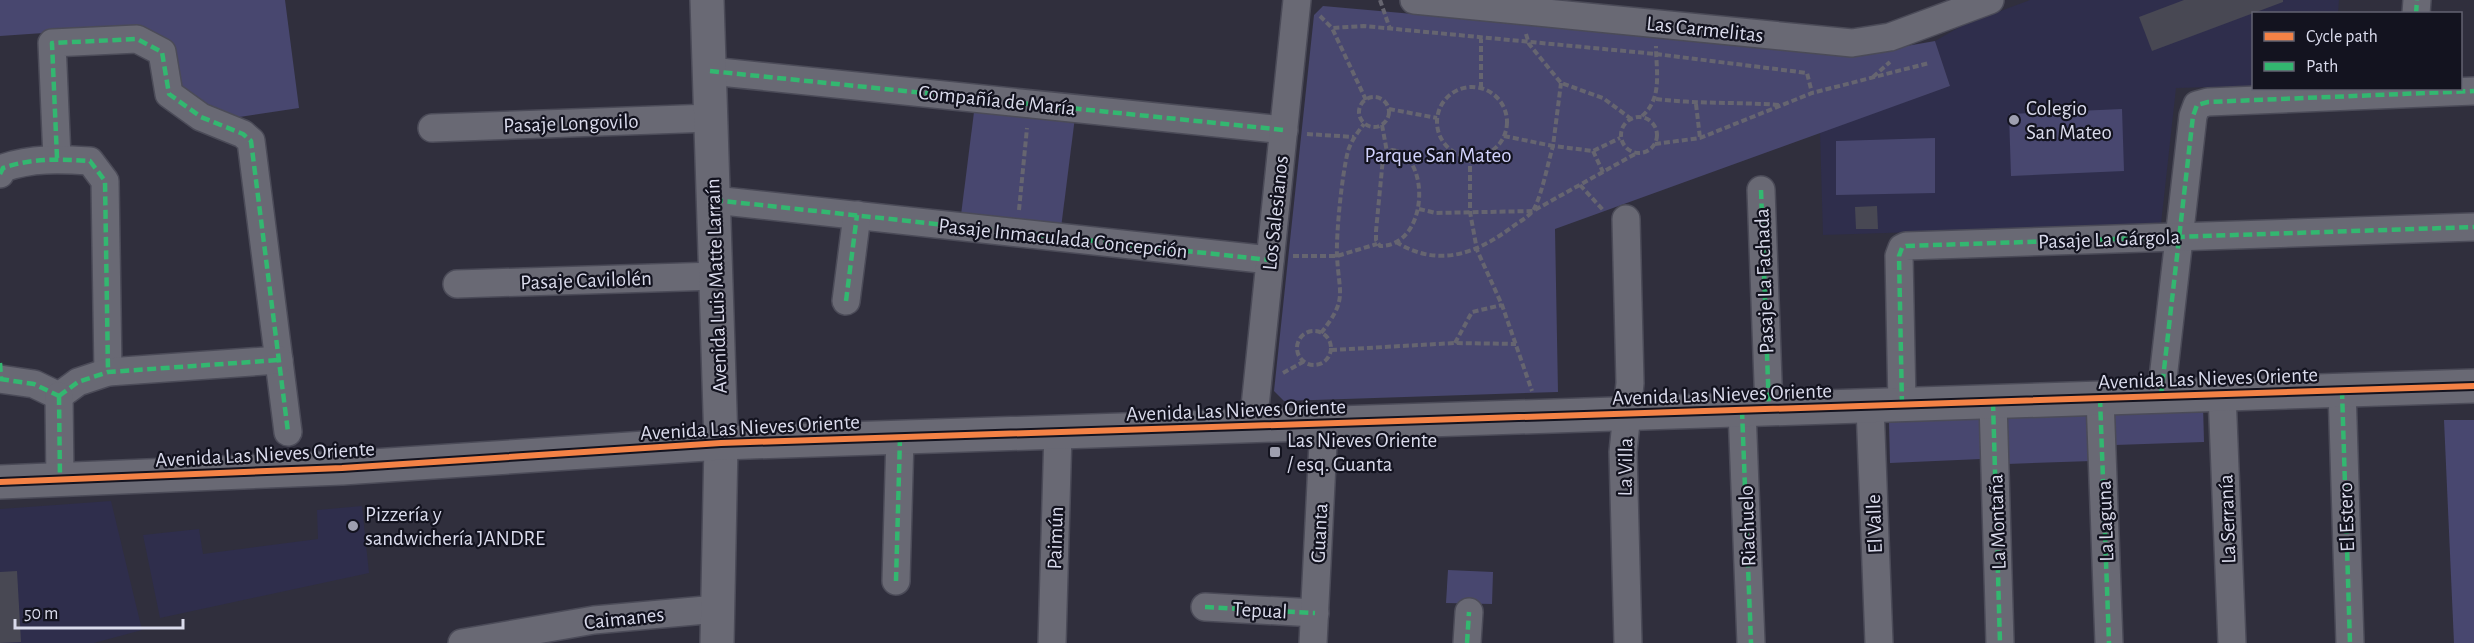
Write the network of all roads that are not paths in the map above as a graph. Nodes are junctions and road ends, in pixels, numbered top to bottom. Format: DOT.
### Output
graph roads {
  1 [pos="707,0"];
  2 [pos="1297,0"];
  3 [pos="1414,0"];
  4 [pos="1990,0"];
  5 [pos="710,71"];
  6 [pos="2407,91"];
  7 [pos="2474,91"];
  8 [pos="711,118"];
  9 [pos="432,128"];
  10 [pos="1284,130"];
  11 [pos="57,158"];
  12 [pos="1,170"];
  13 [pos="1761,190"];
  14 [pos="714,200"];
  15 [pos="857,215"];
  16 [pos="1626,219"];
  17 [pos="2474,227"];
  18 [pos="2179,237"];
  19 [pos="1270,260"];
  20 [pos="716,276"];
  21 [pos="457,284"];
  22 [pos="846,301"];
  23 [pos="279,360"];
  24 [pos="108,372"];
  25 [pos="0,374"];
  26 [pos="2474,386"];
  27 [pos="2342,390"];
  28 [pos="2222,394"];
  29 [pos="59,396"];
  30 [pos="2161,396"];
  31 [pos="2100,398"];
  32 [pos="1993,402"];
  33 [pos="1886,405"];
  34 [pos="1756,409"];
  35 [pos="1627,413"];
  36 [pos="1324,423"];
  37 [pos="1253,426"];
  38 [pos="288,432"];
  39 [pos="1058,432"];
  40 [pos="900,437"];
  41 [pos="721,443"];
  42 [pos="60,480"];
  43 [pos="0,482"];
  44 [pos="896,581"];
  45 [pos="1205,607"];
  46 [pos="717,609"];
  47 [pos="1469,612"];
  48 [pos="1315,613"];
  49 [pos="555,634"];
  50 [pos="462,643"];
  51 [pos="717,643"];
  52 [pos="1052,643"];
  53 [pos="1313,643"];
  54 [pos="1467,643"];
  55 [pos="1628,643"];
  56 [pos="1751,643"];
  57 [pos="1879,643"];
  58 [pos="2000,643"];
  59 [pos="2109,643"];
  60 [pos="2232,643"];
  61 [pos="2350,643"];
  1 -- 5 [label="street, Avenida Luis Matte Larraín"];
  2 -- 10 [label="street, Los Salesianos"];
  3 -- 4 [label="street, Las Carmelitas"];
  5 -- 8 [label="street, Avenida Luis Matte Larraín"];
  5 -- 10 [label="street, Compañía de María"];
  6 -- 7 [label="street"];
  6 -- 18 [label="street"];
  8 -- 9 [label="street, Pasaje Longovilo"];
  8 -- 14 [label="street, Avenida Luis Matte Larraín"];
  10 -- 19 [label="street, Los Salesianos"];
  11 -- 12 [label="street"];
  11 -- 23 [label="street"];
  11 -- 24 [label="street"];
  13 -- 34 [label="street, Pasaje La Fachada"];
  14 -- 15 [label="street, Pasaje Inmaculada Concepción"];
  14 -- 20 [label="street, Avenida Luis Matte Larraín"];
  15 -- 19 [label="street, Pasaje Inmaculada Concepción"];
  15 -- 22 [label="street"];
  16 -- 35 [label="street, La Villa"];
  17 -- 18 [label="street, Pasaje La Gárgola"];
  18 -- 30 [label="street"];
  18 -- 33 [label="street, Pasaje La Gárgola"];
  19 -- 37 [label="street, Los Salesianos"];
  20 -- 21 [label="street, Pasaje Cavilolén"];
  20 -- 41 [label="street, Avenida Luis Matte Larraín"];
  23 -- 24 [label="street"];
  23 -- 38 [label="street"];
  24 -- 29 [label="street"];
  25 -- 29 [label="street"];
  26 -- 27 [label="street, Avenida Las Nieves Oriente"];
  27 -- 28 [label="street, Avenida Las Nieves Oriente"];
  27 -- 61 [label="street, El Estero"];
  28 -- 30 [label="street, Avenida Las Nieves Oriente"];
  28 -- 60 [label="street, La Serranía"];
  29 -- 42 [label="street"];
  30 -- 31 [label="street, Avenida Las Nieves Oriente"];
  31 -- 32 [label="street, Avenida Las Nieves Oriente"];
  31 -- 59 [label="street, La Laguna"];
  32 -- 33 [label="street, Avenida Las Nieves Oriente"];
  32 -- 58 [label="street, La Montaña"];
  33 -- 34 [label="street, Avenida Las Nieves Oriente"];
  33 -- 57 [label="street, El Valle"];
  34 -- 35 [label="street, Avenida Las Nieves Oriente"];
  34 -- 56 [label="street, Riachuelo"];
  35 -- 36 [label="street, Avenida Las Nieves Oriente"];
  35 -- 55 [label="street, La Villa"];
  36 -- 37 [label="street, Avenida Las Nieves Oriente"];
  36 -- 48 [label="street, Guanta"];
  37 -- 39 [label="street, Avenida Las Nieves Oriente"];
  39 -- 40 [label="street, Avenida Las Nieves Oriente"];
  39 -- 52 [label="street, Paimún"];
  40 -- 41 [label="street, Avenida Las Nieves Oriente"];
  40 -- 44 [label="street"];
  41 -- 42 [label="street, Avenida Las Nieves Oriente"];
  41 -- 46 [label="street, Avenida Luis Matte Larraín"];
  42 -- 43 [label="street, Avenida Las Nieves Oriente"];
  45 -- 48 [label="street, Tepual"];
  46 -- 49 [label="street, Caimanes"];
  46 -- 51 [label="street, Avenida Luis Matte Larraín"];
  47 -- 54 [label="street"];
  48 -- 53 [label="street, Guanta"];
  49 -- 50 [label="street, Caimanes"];
}
